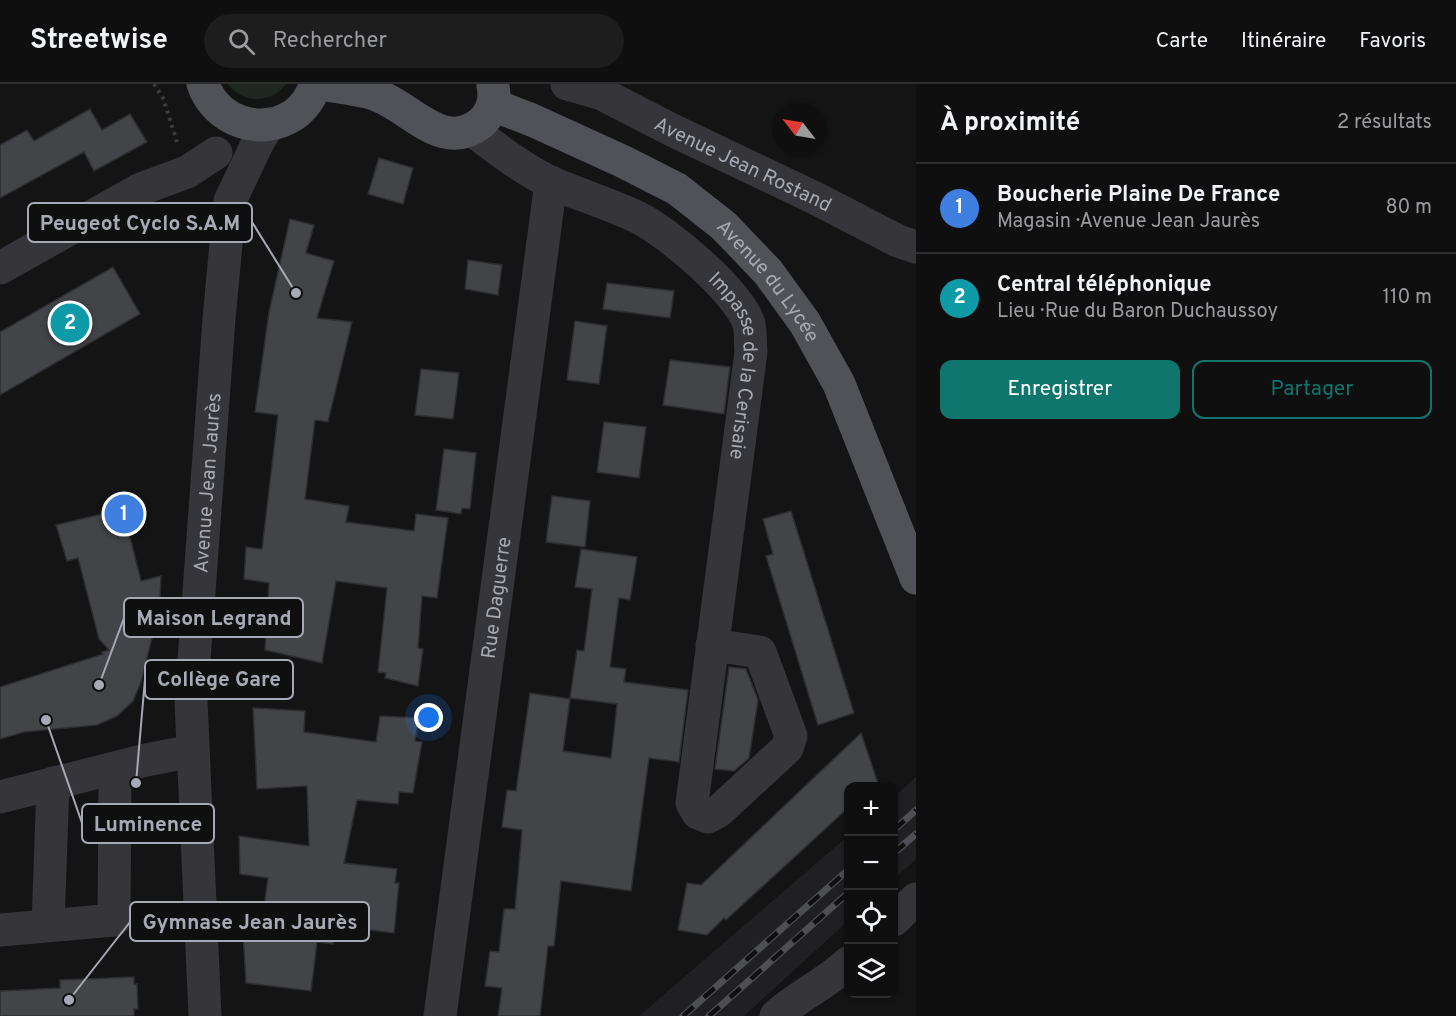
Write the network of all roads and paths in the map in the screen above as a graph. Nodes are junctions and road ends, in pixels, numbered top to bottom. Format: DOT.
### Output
graph roads {
  1 [pos="318,84"];
  2 [pos="567,84"];
  3 [pos="208,94"];
  4 [pos="492,95"];
  5 [pos="268,124"];
  6 [pos="472,130"];
  7 [pos="216,153"];
  8 [pos="551,182"];
  9 [pos="230,201"];
  10 [pos="916,247"];
  11 [pos="0,268"];
  12 [pos="916,578"];
  13 [pos="712,645"];
  14 [pos="193,751"];
  15 [pos="115,769"];
  16 [pos="53,783"];
  17 [pos="0,796"];
  18 [pos="916,899"];
  19 [pos="898,916"];
  20 [pos="48,925"];
  21 [pos="0,930"];
  22 [pos="844,967"];
  23 [pos="205,1016"];
  24 [pos="440,1016"];
  25 [pos="776,1016"];
  1 -- 5 [label="main road"];
  1 -- 6 [label="main road"];
  2 -- 10 [label="street, Avenue Jean Rostand"];
  3 -- 5 [label="main road"];
  3 -- 7 [label="street, Avenue Jean Jaurès"];
  4 -- 6 [label="main road, Avenue du Lycée"];
  4 -- 12 [label="main road, Avenue du Lycée"];
  5 -- 9 [label="street, Avenue Jean Jaurès"];
  6 -- 8 [label="street, Impasse de la Cerisaie"];
  7 -- 9 [label="street, Avenue Jean Jaurès"];
  7 -- 11 [label="street"];
  8 -- 13 [label="street, Impasse de la Cerisaie"];
  8 -- 24 [label="street, Rue Daguerre"];
  9 -- 14 [label="street, Avenue Jean Jaurès"];
  13 -- 13 [label="street, Impasse de la Cerisaie"];
  14 -- 15 [label="street"];
  14 -- 23 [label="street, Avenue Jean Jaurès"];
  15 -- 16 [label="street"];
  15 -- 20 [label="street"];
  16 -- 17 [label="street"];
  16 -- 20 [label="street"];
  18 -- 19 [label="street"];
  20 -- 21 [label="street"];
  22 -- 25 [label="street"];
}
